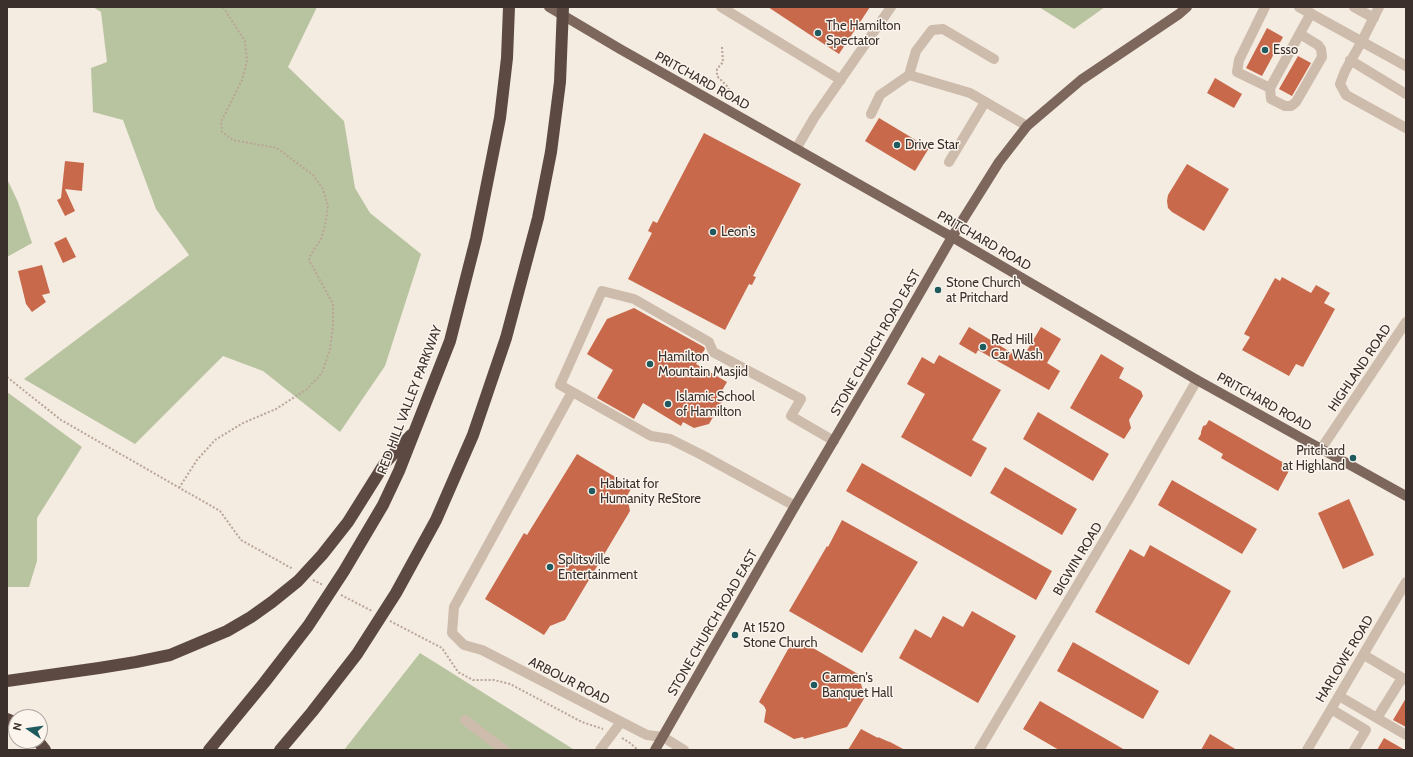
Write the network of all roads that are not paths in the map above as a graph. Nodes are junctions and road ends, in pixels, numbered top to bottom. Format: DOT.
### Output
graph roads {
  1 [pos="509,7"];
  2 [pos="549,7"];
  3 [pos="563,7"];
  4 [pos="721,7"];
  5 [pos="891,7"];
  6 [pos="1187,7"];
  7 [pos="1266,7"];
  8 [pos="1300,7"];
  9 [pos="1354,7"];
  10 [pos="1380,7"];
  11 [pos="1311,13"];
  12 [pos="1374,18"];
  13 [pos="1300,34"];
  14 [pos="1362,41"];
  15 [pos="994,59"];
  16 [pos="1350,60"];
  17 [pos="1406,66"];
  18 [pos="909,75"];
  19 [pos="840,80"];
  20 [pos="1270,88"];
  21 [pos="1406,94"];
  22 [pos="985,102"];
  23 [pos="871,114"];
  24 [pos="1027,126"];
  25 [pos="1406,128"];
  26 [pos="796,149"];
  27 [pos="949,162"];
  28 [pos="952,237"];
  29 [pos="1406,322"];
  30 [pos="1197,380"];
  31 [pos="572,392"];
  32 [pos="416,430"];
  33 [pos="834,441"];
  34 [pos="1321,449"];
  35 [pos="1406,496"];
  36 [pos="795,506"];
  37 [pos="1406,582"];
  38 [pos="1364,655"];
  39 [pos="1404,679"];
  40 [pos="7,681"];
  41 [pos="1339,696"];
  42 [pos="1331,709"];
  43 [pos="1377,718"];
  44 [pos="465,720"];
  45 [pos="621,722"];
  46 [pos="1406,735"];
  47 [pos="663,738"];
  48 [pos="209,750"];
  49 [pos="280,750"];
  50 [pos="504,750"];
  51 [pos="600,750"];
  52 [pos="655,750"];
  53 [pos="684,750"];
  54 [pos="979,750"];
  55 [pos="1307,750"];
  56 [pos="1354,750"];
  1 -- 32 [label="highway, RED HILL VALLEY PARKWAY"];
  2 -- 26 [label="main road, PRITCHARD ROAD"];
  3 -- 49 [label="highway"];
  4 -- 19 [label="street"];
  5 -- 19 [label="street"];
  6 -- 24 [label="main road, STONE CHURCH ROAD EAST"];
  7 -- 20 [label="street"];
  8 -- 11 [label="street"];
  9 -- 12 [label="street"];
  10 -- 12 [label="street"];
  11 -- 13 [label="street"];
  11 -- 14 [label="street"];
  12 -- 14 [label="street"];
  13 -- 20 [label="street"];
  13 -- 20 [label="street"];
  14 -- 16 [label="street"];
  14 -- 17 [label="street"];
  15 -- 18 [label="street"];
  16 -- 21 [label="street"];
  16 -- 25 [label="street"];
  18 -- 22 [label="street"];
  18 -- 23 [label="street"];
  19 -- 26 [label="street"];
  22 -- 24 [label="street"];
  22 -- 27 [label="street"];
  24 -- 28 [label="main road, STONE CHURCH ROAD EAST"];
  26 -- 28 [label="main road, PRITCHARD ROAD"];
  28 -- 30 [label="main road, PRITCHARD ROAD"];
  28 -- 33 [label="main road, STONE CHURCH ROAD EAST"];
  29 -- 34 [label="street, HIGHLAND ROAD"];
  30 -- 34 [label="main road, PRITCHARD ROAD"];
  30 -- 54 [label="street, BIGWIN ROAD"];
  31 -- 33 [label="street"];
  31 -- 36 [label="street"];
  31 -- 45 [label="street, ARBOUR ROAD"];
  32 -- 40 [label="highway"];
  32 -- 48 [label="highway, RED HILL VALLEY PARKWAY"];
  33 -- 36 [label="main road, STONE CHURCH ROAD EAST"];
  34 -- 35 [label="main road, PRITCHARD ROAD"];
  36 -- 47 [label="main road, STONE CHURCH ROAD EAST"];
  37 -- 38 [label="street, HARLOWE ROAD"];
  38 -- 39 [label="street"];
  38 -- 41 [label="street, HARLOWE ROAD"];
  39 -- 43 [label="street"];
  41 -- 42 [label="street, HARLOWE ROAD"];
  41 -- 43 [label="street"];
  42 -- 55 [label="street, HARLOWE ROAD"];
  42 -- 56 [label="street"];
  43 -- 46 [label="street"];
  44 -- 50 [label="street"];
  45 -- 47 [label="street, ARBOUR ROAD"];
  45 -- 51 [label="street"];
  47 -- 52 [label="main road, STONE CHURCH ROAD EAST"];
  47 -- 53 [label="street, ARBOUR ROAD"];
}
